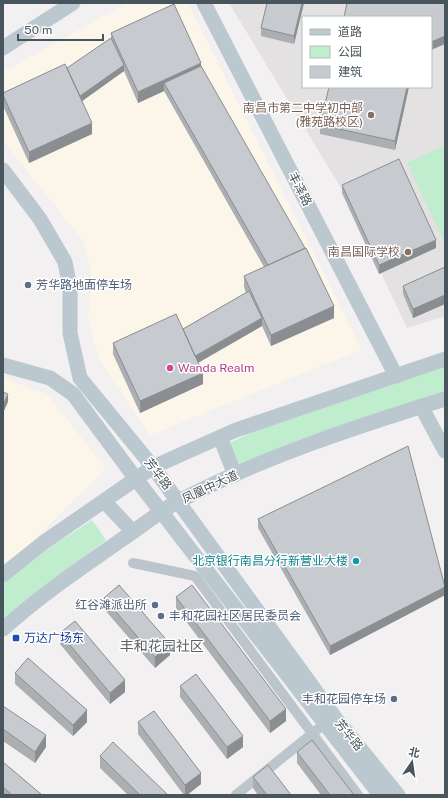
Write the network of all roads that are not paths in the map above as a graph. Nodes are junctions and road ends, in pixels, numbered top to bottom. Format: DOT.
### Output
graph roads {
  1 [pos="73,3"];
  2 [pos="204,3"];
  3 [pos="3,48"];
  4 [pos="3,170"];
  5 [pos="445,359"];
  6 [pos="3,365"];
  7 [pos="396,376"];
  8 [pos="445,399"];
  9 [pos="421,406"];
  10 [pos="220,437"];
  11 [pos="445,451"];
  12 [pos="153,467"];
  13 [pos="235,475"];
  14 [pos="136,479"];
  15 [pos="104,501"];
  16 [pos="178,501"];
  17 [pos="162,512"];
  18 [pos="133,532"];
  19 [pos="133,563"];
  20 [pos="3,575"];
  21 [pos="3,629"];
  22 [pos="319,728"];
  23 [pos="236,795"];
  24 [pos="358,795"];
  25 [pos="380,795"];
  26 [pos="398,795"];
  1 -- 3 [label="street"];
  2 -- 7 [label="street, 丰泽路"];
  4 -- 12 [label="street, 芳华路"];
  5 -- 7 [label="street"];
  6 -- 14 [label="street, 芳华路"];
  7 -- 10 [label="street"];
  8 -- 9 [label="street, 凤凰中大道"];
  9 -- 11 [label="street"];
  9 -- 13 [label="street, 凤凰中大道"];
  10 -- 12 [label="street"];
  10 -- 13 [label="street"];
  12 -- 14 [label="street"];
  12 -- 16 [label="street, 芳华路"];
  13 -- 16 [label="street, 凤凰中大道"];
  14 -- 15 [label="street"];
  14 -- 17 [label="street, 芳华路"];
  15 -- 18 [label="street"];
  15 -- 20 [label="street"];
  16 -- 17 [label="street, 凤凰中大道"];
  16 -- 26 [label="street, 芳华路"];
  17 -- 18 [label="street, 凤凰中大道"];
  17 -- 22 [label="street, 芳华路"];
  18 -- 21 [label="street, 凤凰中大道"];
  19 -- 22 [label="street"];
  22 -- 23 [label="street"];
  22 -- 24 [label="street"];
  22 -- 25 [label="street, 芳华路"];
}
